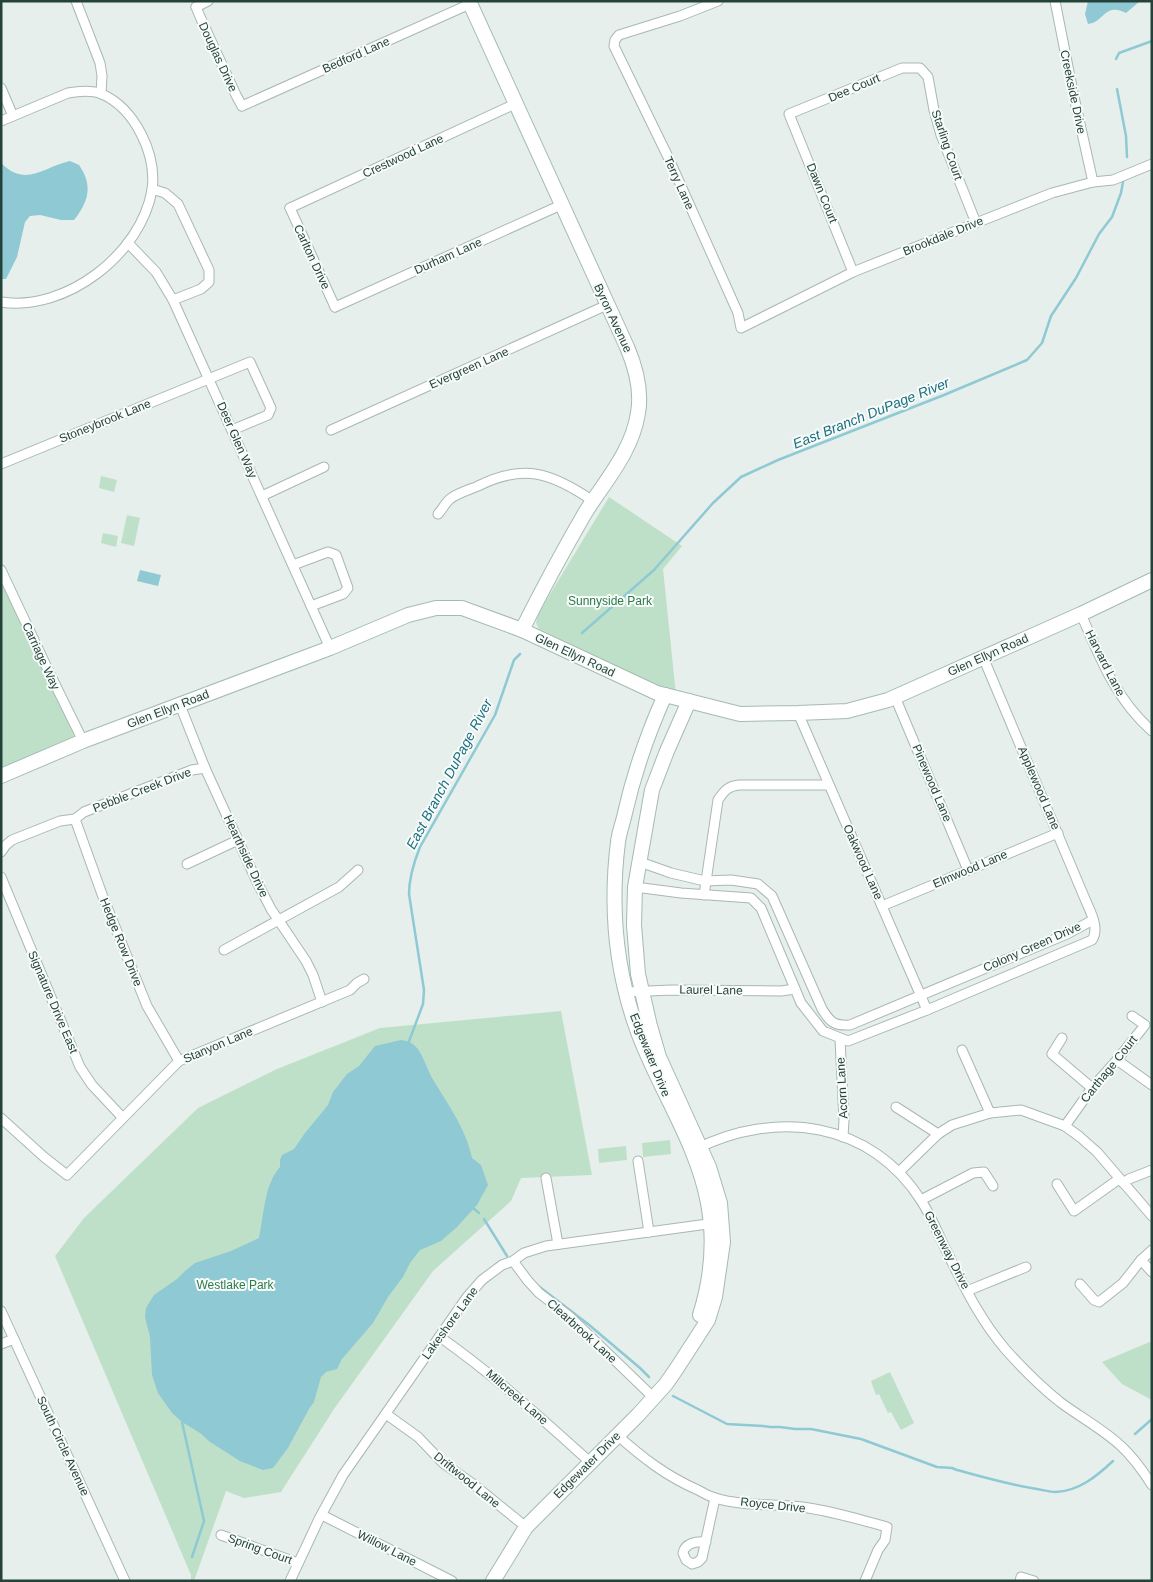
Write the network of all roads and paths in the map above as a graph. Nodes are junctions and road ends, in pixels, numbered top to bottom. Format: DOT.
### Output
graph roads {
  1 [pos="76,1"];
  2 [pos="208,1"];
  3 [pos="718,1"];
  4 [pos="1055,1"];
  5 [pos="469,2"];
  6 [pos="920,68"];
  7 [pos="1,88"];
  8 [pos="101,94"];
  9 [pos="515,104"];
  10 [pos="242,108"];
  11 [pos="789,114"];
  12 [pos="14,116"];
  13 [pos="1,121"];
  14 [pos="1152,164"];
  15 [pos="1094,182"];
  16 [pos="152,189"];
  17 [pos="561,205"];
  18 [pos="288,207"];
  19 [pos="976,222"];
  20 [pos="128,243"];
  21 [pos="854,272"];
  22 [pos="173,300"];
  23 [pos="1,302"];
  24 [pos="608,306"];
  25 [pos="334,309"];
  26 [pos="741,328"];
  27 [pos="209,379"];
  28 [pos="232,430"];
  29 [pos="331,430"];
  30 [pos="1,464"];
  31 [pos="324,467"];
  32 [pos="262,496"];
  33 [pos="593,501"];
  34 [pos="438,514"];
  35 [pos="293,565"];
  36 [pos="1,570"];
  37 [pos="1152,580"];
  38 [pos="311,606"];
  39 [pos="1081,614"];
  40 [pos="522,630"];
  41 [pos="330,648"];
  42 [pos="983,657"];
  43 [pos="665,695"];
  44 [pos="895,697"];
  45 [pos="689,701"];
  46 [pos="180,705"];
  47 [pos="798,713"];
  48 [pos="1152,731"];
  49 [pos="83,741"];
  50 [pos="205,768"];
  51 [pos="1,776"];
  52 [pos="829,785"];
  53 [pos="75,819"];
  54 [pos="1058,833"];
  55 [pos="238,840"];
  56 [pos="1,852"];
  57 [pos="640,862"];
  58 [pos="187,864"];
  59 [pos="358,870"];
  60 [pos="968,870"];
  61 [pos="1,877"];
  62 [pos="705,881"];
  63 [pos="635,887"];
  64 [pos="704,895"];
  65 [pos="882,906"];
  66 [pos="280,920"];
  67 [pos="1093,920"];
  68 [pos="224,950"];
  69 [pos="364,979"];
  70 [pos="795,989"];
  71 [pos="634,992"];
  72 [pos="921,995"];
  73 [pos="322,1002"];
  74 [pos="927,1010"];
  75 [pos="1132,1016"];
  76 [pos="1062,1038"];
  77 [pos="840,1039"];
  78 [pos="962,1050"];
  79 [pos="1117,1060"];
  80 [pos="179,1061"];
  81 [pos="1152,1085"];
  82 [pos="1092,1088"];
  83 [pos="896,1107"];
  84 [pos="990,1113"];
  85 [pos="122,1117"];
  86 [pos="1,1118"];
  87 [pos="1065,1126"];
  88 [pos="938,1134"];
  89 [pos="844,1137"];
  90 [pos="696,1149"];
  91 [pos="638,1161"];
  92 [pos="1152,1170"];
  93 [pos="899,1172"];
  94 [pos="546,1178"];
  95 [pos="1121,1181"];
  96 [pos="1057,1184"];
  97 [pos="993,1186"];
  98 [pos="921,1200"];
  99 [pos="1152,1216"];
  100 [pos="716,1223"];
  101 [pos="649,1232"];
  102 [pos="558,1244"];
  103 [pos="1152,1250"];
  104 [pos="1141,1260"];
  105 [pos="513,1261"];
  106 [pos="1026,1267"];
  107 [pos="1152,1272"];
  108 [pos="1080,1284"];
  109 [pos="967,1291"];
  110 [pos="1,1311"];
  111 [pos="440,1337"];
  112 [pos="14,1339"];
  113 [pos="1,1344"];
  114 [pos="654,1398"];
  115 [pos="386,1414"];
  116 [pos="617,1435"];
  117 [pos="590,1462"];
  118 [pos="1152,1484"];
  119 [pos="715,1498"];
  120 [pos="322,1514"];
  121 [pos="526,1527"];
  122 [pos="222,1535"];
  123 [pos="706,1542"];
  124 [pos="298,1563"];
  125 [pos="1020,1579"];
  126 [pos="125,1581"];
  127 [pos="290,1581"];
  128 [pos="452,1581"];
  129 [pos="493,1581"];
  130 [pos="866,1581"];
  131 [pos="1034,1581"];
  1 -- 8 [label="street"];
  2 -- 10 [label="street, Douglas Drive"];
  3 -- 26 [label="street, Terry Lane"];
  4 -- 15 [label="street, Creekside Drive"];
  5 -- 9 [label="street, Byron Avenue"];
  5 -- 10 [label="street, Bedford Lane"];
  6 -- 11 [label="street, Dee Court"];
  6 -- 19 [label="street, Starling Court"];
  7 -- 12 [label="street"];
  8 -- 12 [label="street"];
  8 -- 16 [label="street"];
  9 -- 17 [label="street, Byron Avenue"];
  9 -- 18 [label="street, Crestwood Lane"];
  11 -- 21 [label="street, Dawn Court"];
  12 -- 13 [label="street"];
  14 -- 15 [label="street, Brookdale Drive"];
  15 -- 19 [label="street, Brookdale Drive"];
  16 -- 20 [label="street"];
  16 -- 22 [label="street"];
  17 -- 24 [label="street, Byron Avenue"];
  17 -- 25 [label="street, Durham Lane"];
  18 -- 25 [label="street, Carlton Drive"];
  19 -- 21 [label="street, Brookdale Drive"];
  20 -- 22 [label="street, Deer Glen Way"];
  20 -- 23 [label="street"];
  21 -- 26 [label="street, Brookdale Drive"];
  22 -- 27 [label="street, Deer Glen Way"];
  24 -- 29 [label="street, Evergreen Lane"];
  24 -- 33 [label="street, Byron Avenue"];
  27 -- 28 [label="street, Deer Glen Way"];
  27 -- 28 [label="street, Stoneybrook Lane"];
  27 -- 30 [label="street, Stoneybrook Lane"];
  28 -- 32 [label="street, Deer Glen Way"];
  31 -- 32 [label="street"];
  32 -- 35 [label="street, Deer Glen Way"];
  33 -- 34 [label="street"];
  33 -- 40 [label="street, Byron Avenue"];
  35 -- 38 [label="street, Deer Glen Way"];
  35 -- 38 [label="street"];
  36 -- 49 [label="street, Carriage Way"];
  37 -- 39 [label="street, Glen Ellyn Road"];
  38 -- 41 [label="street, Deer Glen Way"];
  39 -- 42 [label="street, Glen Ellyn Road"];
  39 -- 48 [label="street, Harvard Lane"];
  40 -- 41 [label="street, Glen Ellyn Road"];
  40 -- 43 [label="street, Glen Ellyn Road"];
  41 -- 46 [label="street, Glen Ellyn Road"];
  42 -- 44 [label="street, Glen Ellyn Road"];
  42 -- 54 [label="street, Applewood Lane"];
  43 -- 45 [label="street, Glen Ellyn Road"];
  43 -- 71 [label="street, Edgewater Drive"];
  44 -- 47 [label="street, Glen Ellyn Road"];
  44 -- 60 [label="street, Pinewood Lane"];
  45 -- 47 [label="street, Glen Ellyn Road"];
  45 -- 57 [label="street, Edgewater Drive"];
  46 -- 49 [label="street, Glen Ellyn Road"];
  46 -- 50 [label="street, Hearthside Drive"];
  47 -- 52 [label="street, Oakwood Lane"];
  49 -- 51 [label="street, Glen Ellyn Road"];
  50 -- 53 [label="street, Pebble Creek Drive"];
  50 -- 55 [label="street, Hearthside Drive"];
  52 -- 62 [label="street"];
  52 -- 65 [label="street, Oakwood Lane"];
  53 -- 56 [label="street, Pebble Creek Drive"];
  53 -- 80 [label="street, Hedge Row Drive"];
  54 -- 60 [label="street, Elmwood Lane"];
  54 -- 67 [label="street, Applewood Lane"];
  55 -- 58 [label="street"];
  55 -- 66 [label="street, Hearthside Drive"];
  57 -- 62 [label="street, Colony Green Drive"];
  57 -- 63 [label="street, Edgewater Drive"];
  59 -- 66 [label="street"];
  60 -- 65 [label="street, Elmwood Lane"];
  61 -- 85 [label="street, Signature Drive East"];
  62 -- 64 [label="street"];
  62 -- 72 [label="street, Colony Green Drive"];
  63 -- 64 [label="street"];
  63 -- 71 [label="street, Edgewater Drive"];
  64 -- 70 [label="street"];
  65 -- 72 [label="street, Oakwood Lane"];
  66 -- 68 [label="street"];
  66 -- 73 [label="street, Hearthside Drive"];
  67 -- 72 [label="street, Colony Green Drive"];
  67 -- 74 [label="street, Colony Green Drive"];
  69 -- 73 [label="street, Stanyon Lane"];
  70 -- 71 [label="street, Laurel Lane"];
  70 -- 77 [label="street"];
  71 -- 90 [label="street, Edgewater Drive"];
  72 -- 74 [label="street, Oakwood Lane"];
  73 -- 80 [label="street, Stanyon Lane"];
  74 -- 77 [label="street, Colony Green Drive"];
  75 -- 79 [label="street, Carthage Court"];
  76 -- 82 [label="street"];
  77 -- 89 [label="street, Acorn Lane"];
  78 -- 84 [label="street"];
  79 -- 81 [label="street"];
  79 -- 82 [label="street, Carthage Court"];
  80 -- 85 [label="street, Stanyon Lane"];
  82 -- 87 [label="street, Carthage Court"];
  83 -- 88 [label="street"];
  84 -- 87 [label="street"];
  84 -- 88 [label="street"];
  85 -- 86 [label="street, Stanyon Lane"];
  87 -- 95 [label="street"];
  88 -- 93 [label="street"];
  89 -- 90 [label="street, Greenway Drive"];
  89 -- 93 [label="street, Greenway Drive"];
  90 -- 100 [label="street, Edgewater Drive"];
  91 -- 101 [label="street"];
  92 -- 95 [label="street"];
  93 -- 98 [label="street, Greenway Drive"];
  94 -- 102 [label="street"];
  95 -- 96 [label="street"];
  95 -- 99 [label="street"];
  97 -- 98 [label="street"];
  98 -- 109 [label="street, Greenway Drive"];
  100 -- 101 [label="street, Lakeshore Lane"];
  100 -- 114 [label="street, Edgewater Drive"];
  101 -- 102 [label="street, Lakeshore Lane"];
  102 -- 105 [label="street, Lakeshore Lane"];
  103 -- 104 [label="street"];
  104 -- 107 [label="street"];
  104 -- 108 [label="street"];
  105 -- 111 [label="street, Lakeshore Lane"];
  105 -- 114 [label="street, Clearbrook Lane"];
  106 -- 109 [label="street"];
  109 -- 118 [label="street, Greenway Drive"];
  110 -- 112 [label="street, South Circle Avenue"];
  111 -- 115 [label="street, Lakeshore Lane"];
  111 -- 117 [label="street, Millcreek Lane"];
  112 -- 113 [label="street"];
  112 -- 126 [label="street, South Circle Avenue"];
  114 -- 116 [label="street, Edgewater Drive"];
  115 -- 120 [label="street, Lakeshore Lane"];
  115 -- 121 [label="street, Driftwood Lane"];
  116 -- 117 [label="street, Edgewater Drive"];
  116 -- 119 [label="street, Royce Drive"];
  117 -- 121 [label="street, Edgewater Drive"];
  119 -- 123 [label="street"];
  119 -- 130 [label="street, Royce Drive"];
  120 -- 124 [label="street, Lakeshore Lane"];
  120 -- 128 [label="street, Willow Lane"];
  121 -- 129 [label="street, Edgewater Drive"];
  122 -- 124 [label="street, Spring Court"];
  124 -- 127 [label="street, Lakeshore Lane"];
  125 -- 131 [label="street"];
}
